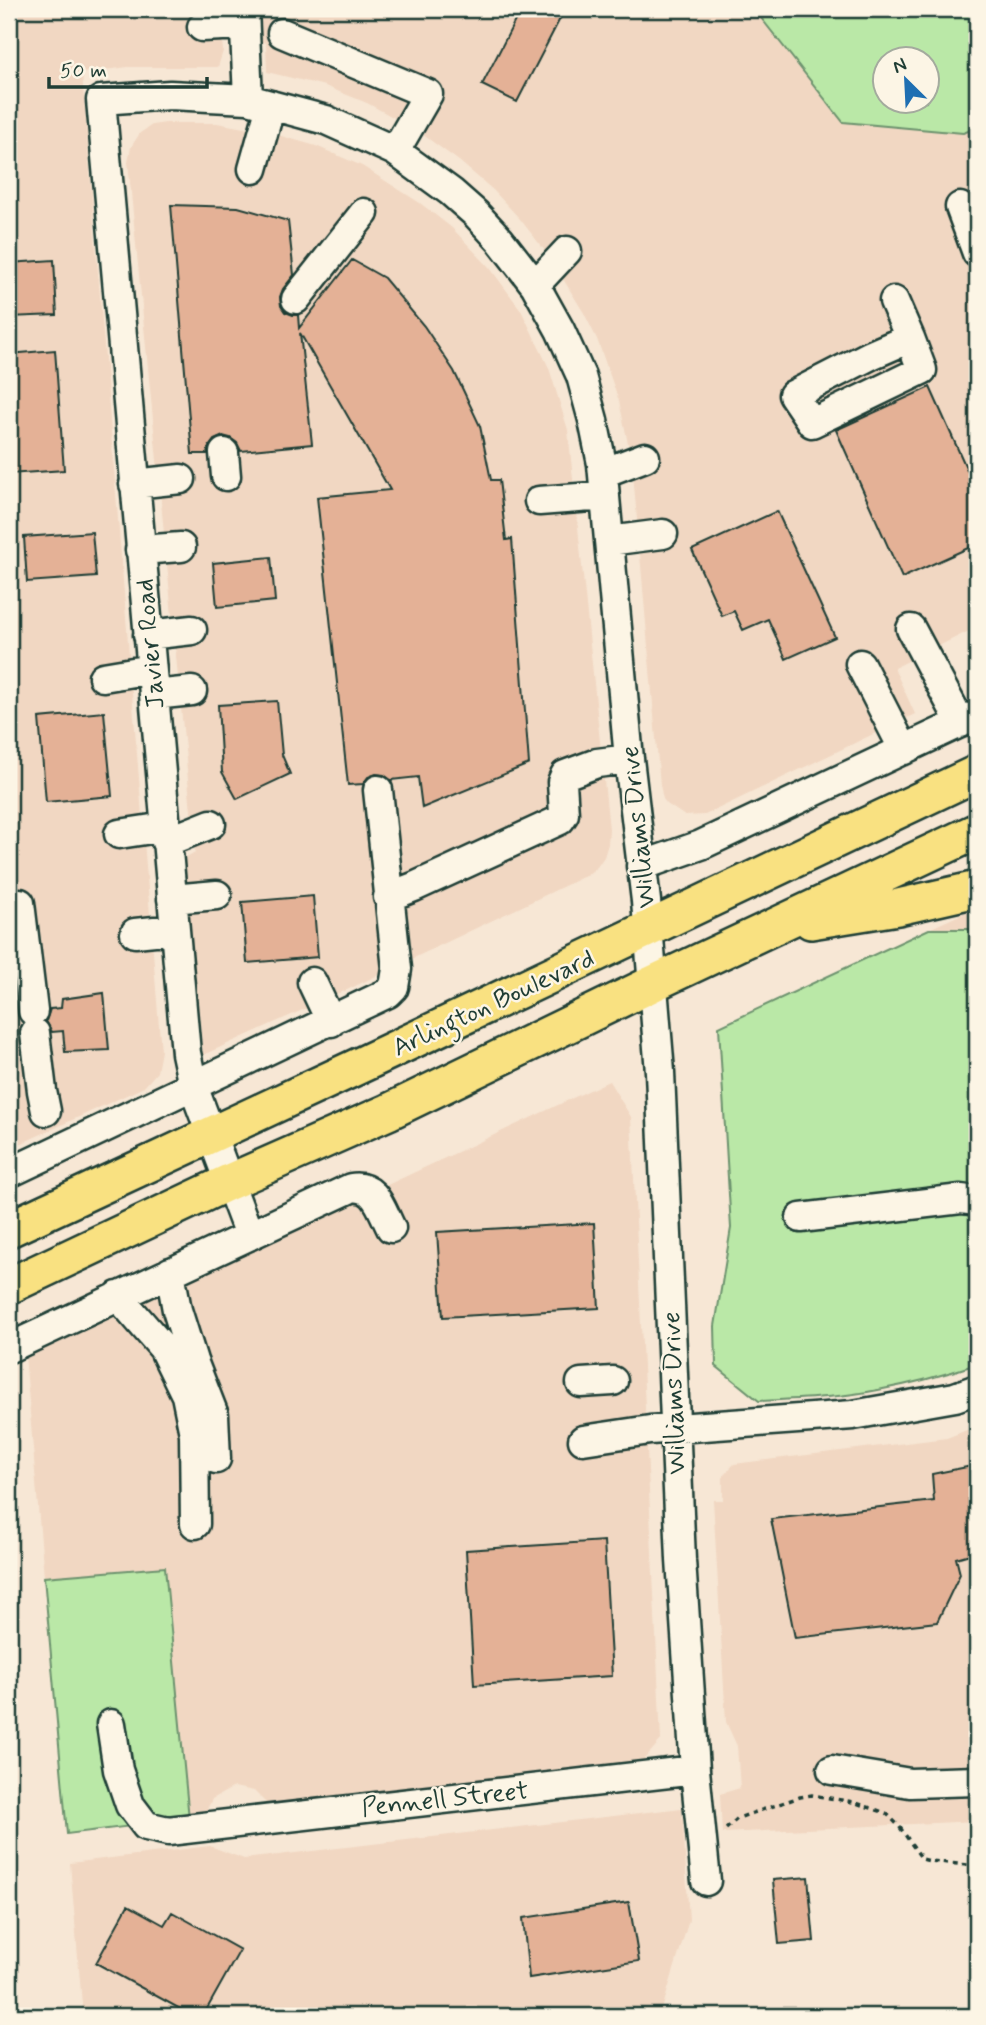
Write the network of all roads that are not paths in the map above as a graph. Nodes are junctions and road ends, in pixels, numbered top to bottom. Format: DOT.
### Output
graph roads {
  1 [pos="244,17"];
  2 [pos="202,27"];
  3 [pos="282,33"];
  4 [pos="101,100"];
  5 [pos="260,102"];
  6 [pos="395,151"];
  7 [pos="253,169"];
  8 [pos="960,206"];
  9 [pos="365,213"];
  10 [pos="567,251"];
  11 [pos="977,253"];
  12 [pos="535,285"];
  13 [pos="296,299"];
  14 [pos="894,302"];
  15 [pos="910,338"];
  16 [pos="645,457"];
  17 [pos="181,479"];
  18 [pos="134,484"];
  19 [pos="604,484"];
  20 [pos="539,500"];
  21 [pos="663,534"];
  22 [pos="609,541"];
  23 [pos="181,547"];
  24 [pos="141,550"];
  25 [pos="911,629"];
  26 [pos="192,630"];
  27 [pos="148,635"];
  28 [pos="860,664"];
  29 [pos="103,677"];
  30 [pos="152,682"];
  31 [pos="192,691"];
  32 [pos="969,719"];
  33 [pos="904,750"];
  34 [pos="629,759"];
  35 [pos="977,773"];
  36 [pos="378,790"];
  37 [pos="211,824"];
  38 [pos="977,831"];
  39 [pos="119,834"];
  40 [pos="166,835"];
  41 [pos="641,866"];
  42 [pos="977,889"];
  43 [pos="217,895"];
  44 [pos="388,897"];
  45 [pos="172,900"];
  46 [pos="20,903"];
  47 [pos="776,926"];
  48 [pos="648,928"];
  49 [pos="174,929"];
  50 [pos="135,933"];
  51 [pos="312,982"];
  52 [pos="652,985"];
  53 [pos="331,1022"];
  54 [pos="193,1086"];
  55 [pos="46,1111"];
  56 [pos="211,1133"];
  57 [pos="9,1173"];
  58 [pos="229,1182"];
  59 [pos="977,1201"];
  60 [pos="801,1218"];
  61 [pos="9,1228"];
  62 [pos="391,1228"];
  63 [pos="249,1235"];
  64 [pos="170,1272"];
  65 [pos="9,1286"];
  66 [pos="118,1296"];
  67 [pos="9,1348"];
  68 [pos="613,1381"];
  69 [pos="581,1383"];
  70 [pos="977,1389"];
  71 [pos="675,1428"];
  72 [pos="583,1440"];
  73 [pos="205,1459"];
  74 [pos="195,1524"];
  75 [pos="111,1724"];
  76 [pos="695,1770"];
  77 [pos="832,1770"];
  78 [pos="977,1781"];
  79 [pos="706,1881"];
  1 -- 2 [label="street"];
  1 -- 5 [label="street"];
  3 -- 6 [label="street"];
  4 -- 5 [label="street, Williams Drive"];
  4 -- 18 [label="street, Javier Road"];
  5 -- 6 [label="street, Williams Drive"];
  5 -- 7 [label="street"];
  6 -- 12 [label="street, Williams Drive"];
  8 -- 11 [label="street"];
  9 -- 13 [label="street"];
  10 -- 12 [label="street"];
  12 -- 19 [label="street, Williams Drive"];
  14 -- 15 [label="street"];
  16 -- 19 [label="street"];
  17 -- 18 [label="street"];
  18 -- 24 [label="street, Javier Road"];
  19 -- 20 [label="street"];
  19 -- 22 [label="street, Williams Drive"];
  21 -- 22 [label="street"];
  22 -- 34 [label="street, Williams Drive"];
  23 -- 24 [label="street"];
  24 -- 27 [label="street, Javier Road"];
  25 -- 32 [label="street"];
  26 -- 27 [label="street"];
  27 -- 30 [label="street, Javier Road"];
  28 -- 33 [label="street"];
  29 -- 30 [label="street"];
  30 -- 31 [label="street"];
  30 -- 40 [label="street, Javier Road"];
  32 -- 33 [label="street"];
  33 -- 41 [label="street"];
  34 -- 41 [label="street, Williams Drive"];
  34 -- 44 [label="street"];
  35 -- 48 [label="main road, Arlington Boulevard"];
  36 -- 44 [label="street"];
  37 -- 40 [label="street"];
  38 -- 47 [label="main road, Arlington Boulevard"];
  39 -- 40 [label="street"];
  40 -- 45 [label="street, Javier Road"];
  41 -- 48 [label="street, Williams Drive"];
  42 -- 47 [label="main road"];
  43 -- 45 [label="street"];
  44 -- 53 [label="street"];
  45 -- 49 [label="street, Javier Road"];
  46 -- 55 [label="street"];
  47 -- 52 [label="main road, Arlington Boulevard"];
  48 -- 52 [label="street, Williams Drive"];
  48 -- 56 [label="main road, Arlington Boulevard"];
  49 -- 50 [label="street"];
  49 -- 54 [label="street, Javier Road"];
  51 -- 53 [label="street"];
  52 -- 58 [label="main road, Arlington Boulevard"];
  52 -- 71 [label="street, Williams Drive"];
  53 -- 54 [label="street"];
  54 -- 56 [label="street, Javier Road"];
  54 -- 57 [label="street"];
  56 -- 58 [label="street, Javier Road"];
  56 -- 61 [label="main road, Arlington Boulevard"];
  58 -- 63 [label="street, Javier Road"];
  58 -- 65 [label="main road, Arlington Boulevard"];
  59 -- 60 [label="street"];
  62 -- 63 [label="street"];
  63 -- 64 [label="street"];
  64 -- 66 [label="street"];
  64 -- 73 [label="street"];
  66 -- 67 [label="street"];
  66 -- 73 [label="street"];
  68 -- 69 [label="street"];
  70 -- 71 [label="street"];
  71 -- 72 [label="street"];
  71 -- 76 [label="street, Williams Drive"];
  73 -- 74 [label="street"];
  75 -- 76 [label="street, Pennell Street"];
  76 -- 79 [label="street, Williams Drive"];
  77 -- 78 [label="street"];
}
